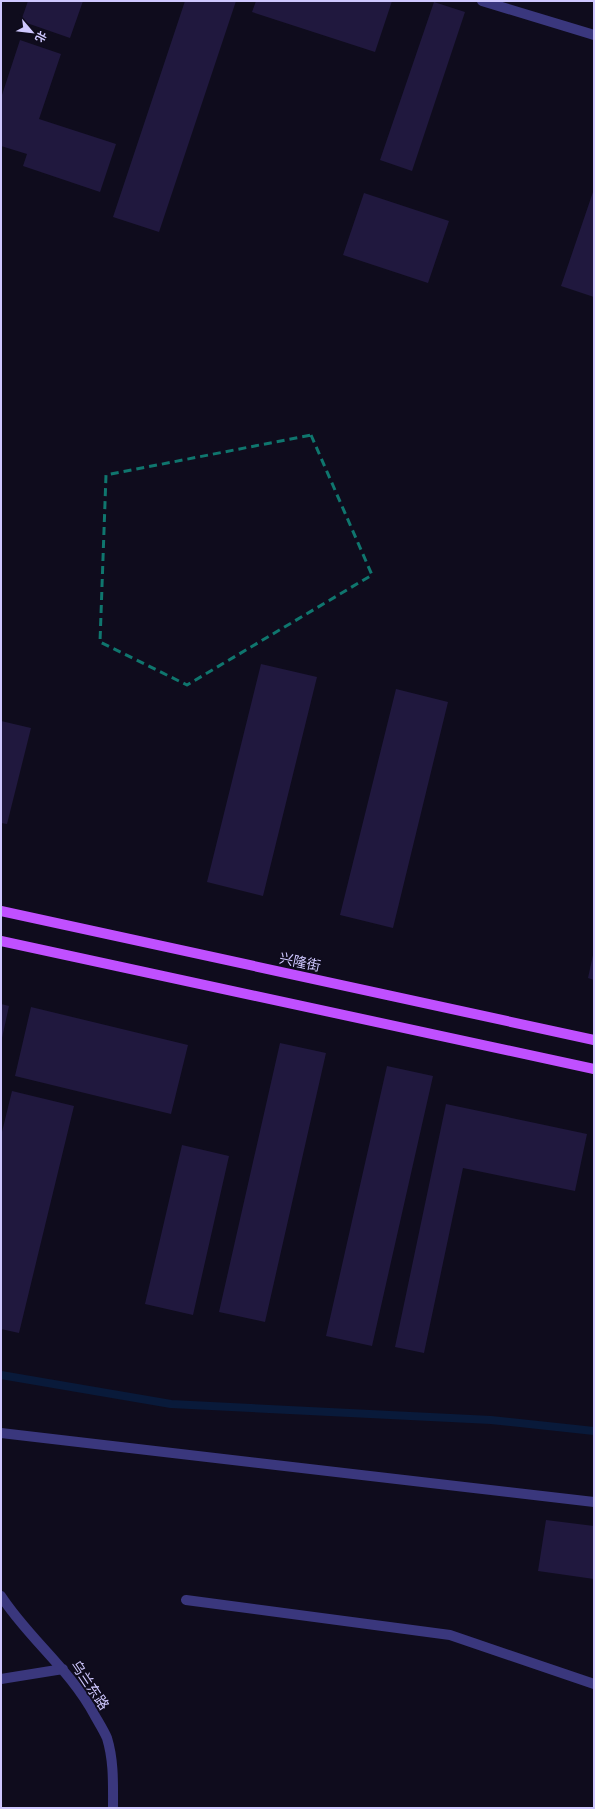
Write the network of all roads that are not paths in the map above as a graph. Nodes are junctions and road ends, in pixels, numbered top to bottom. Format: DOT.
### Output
graph roads {
  1 [pos="482,1"];
  2 [pos="594,35"];
  3 [pos="1,911"];
  4 [pos="1,941"];
  5 [pos="594,1040"];
  6 [pos="594,1069"];
  7 [pos="1,1433"];
  8 [pos="594,1502"];
  9 [pos="1,1596"];
  10 [pos="186,1600"];
  11 [pos="63,1669"];
  12 [pos="1,1679"];
  13 [pos="594,1684"];
  14 [pos="113,1808"];
  1 -- 2 [label="street"];
  3 -- 5 [label="main road, 兴隆街"];
  4 -- 6 [label="main road"];
  7 -- 8 [label="street"];
  9 -- 11 [label="street, 乌兰东路"];
  10 -- 13 [label="street"];
  11 -- 12 [label="street"];
  11 -- 14 [label="street, 乌兰东路"];
}
